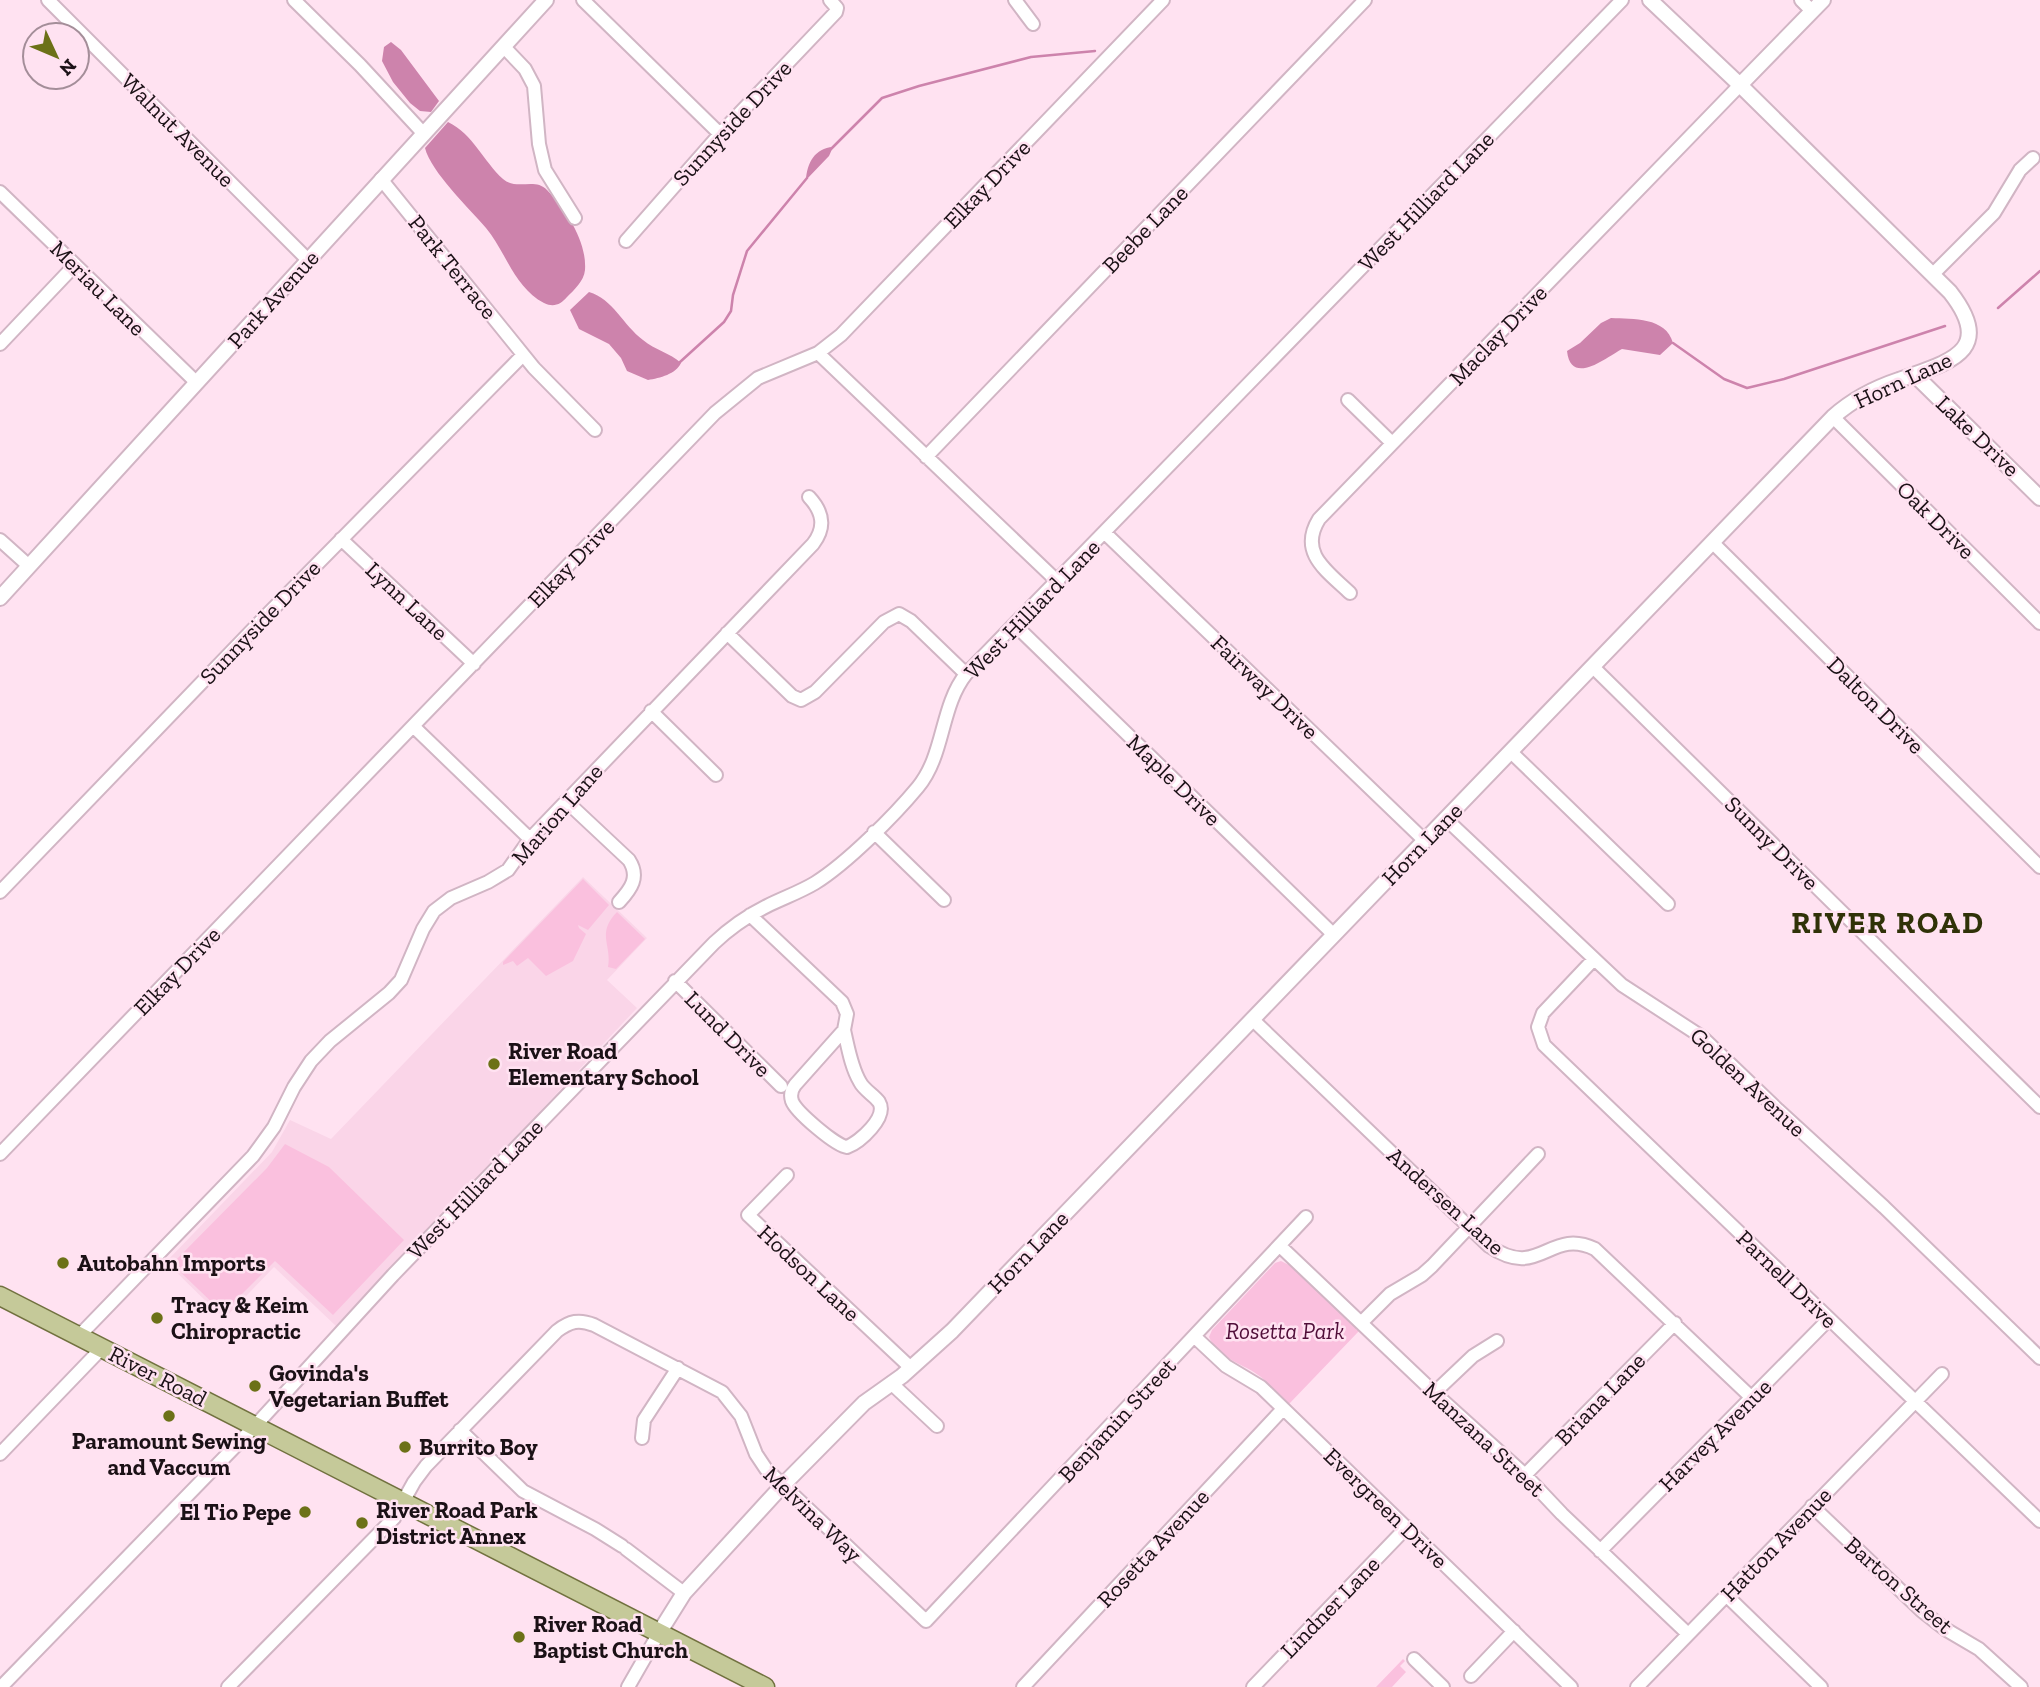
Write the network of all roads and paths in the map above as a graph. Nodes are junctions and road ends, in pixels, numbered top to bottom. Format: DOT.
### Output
graph roads {
  1 [pos="48,0"];
  2 [pos="295,0"];
  3 [pos="546,0"];
  4 [pos="583,0"];
  5 [pos="1015,0"];
  6 [pos="1163,0"];
  7 [pos="1365,0"];
  8 [pos="1622,0"];
  9 [pos="1650,0"];
  10 [pos="1801,0"];
  11 [pos="833,3"];
  12 [pos="1818,5"];
  13 [pos="1033,24"];
  14 [pos="504,47"];
  15 [pos="1740,85"];
  16 [pos="424,133"];
  17 [pos="720,134"];
  18 [pos="2032,158"];
  19 [pos="381,179"];
  20 [pos="0,192"];
  21 [pos="575,218"];
  22 [pos="626,241"];
  23 [pos="308,260"];
  24 [pos="75,265"];
  25 [pos="1933,274"];
  26 [pos="0,344"];
  27 [pos="818,353"];
  28 [pos="523,355"];
  29 [pos="1915,375"];
  30 [pos="196,383"];
  31 [pos="1348,400"];
  32 [pos="1833,417"];
  33 [pos="595,430"];
  34 [pos="1392,443"];
  35 [pos="926,457"];
  36 [pos="808,497"];
  37 [pos="2040,498"];
  38 [pos="1105,533"];
  39 [pos="341,539"];
  40 [pos="0,540"];
  41 [pos="1713,543"];
  42 [pos="29,566"];
  43 [pos="1058,582"];
  44 [pos="1350,593"];
  45 [pos="0,598"];
  46 [pos="2040,623"];
  47 [pos="1015,625"];
  48 [pos="727,633"];
  49 [pos="474,664"];
  50 [pos="1593,667"];
  51 [pos="966,674"];
  52 [pos="651,711"];
  53 [pos="413,726"];
  54 [pos="1511,752"];
  55 [pos="716,775"];
  56 [pos="566,801"];
  57 [pos="1447,820"];
  58 [pos="874,832"];
  59 [pos="530,839"];
  60 [pos="1425,841"];
  61 [pos="2040,867"];
  62 [pos="0,892"];
  63 [pos="944,900"];
  64 [pos="619,902"];
  65 [pos="1668,904"];
  66 [pos="750,915"];
  67 [pos="1334,935"];
  68 [pos="1594,959"];
  69 [pos="675,981"];
  70 [pos="1252,1019"];
  71 [pos="844,1030"];
  72 [pos="781,1086"];
  73 [pos="2040,1107"];
  74 [pos="0,1154"];
  75 [pos="1538,1154"];
  76 [pos="787,1175"];
  77 [pos="1306,1217"];
  78 [pos="1469,1227"];
  79 [pos="1279,1246"];
  80 [pos="0,1296"];
  81 [pos="1829,1319"];
  82 [pos="1361,1323"];
  83 [pos="1675,1323"];
  84 [pos="79,1336"];
  85 [pos="1195,1336"];
  86 [pos="1497,1341"];
  87 [pos="102,1348"];
  88 [pos="2040,1358"];
  89 [pos="678,1368"];
  90 [pos="911,1368"];
  91 [pos="1942,1374"];
  92 [pos="891,1383"];
  93 [pos="1434,1393"];
  94 [pos="1752,1398"];
  95 [pos="1915,1401"];
  96 [pos="1283,1409"];
  97 [pos="255,1426"];
  98 [pos="937,1426"];
  99 [pos="460,1430"];
  100 [pos="642,1438"];
  101 [pos="0,1454"];
  102 [pos="1525,1475"];
  103 [pos="782,1486"];
  104 [pos="404,1502"];
  105 [pos="1812,1506"];
  106 [pos="2040,1521"];
  107 [pos="1407,1527"];
  108 [pos="1601,1551"];
  109 [pos="684,1593"];
  110 [pos="1726,1595"];
  111 [pos="926,1622"];
  112 [pos="1514,1631"];
  113 [pos="659,1633"];
  114 [pos="1688,1634"];
  115 [pos="1414,1659"];
  116 [pos="1471,1676"];
  117 [pos="1,1687"];
  118 [pos="228,1687"];
  119 [pos="628,1687"];
  120 [pos="765,1687"];
  121 [pos="1023,1687"];
  122 [pos="1253,1687"];
  123 [pos="1443,1687"];
  124 [pos="1571,1687"];
  125 [pos="1637,1687"];
  126 [pos="1821,1687"];
  127 [pos="2021,1687"];
  1 -- 23 [label="street, Walnut Avenue"];
  2 -- 16 [label="street"];
  3 -- 14 [label="street, Park Avenue"];
  4 -- 17 [label="street"];
  5 -- 13 [label="street"];
  6 -- 27 [label="street, Elkay Drive"];
  7 -- 35 [label="street, Beebe Lane"];
  8 -- 38 [label="street, West Hilliard Lane"];
  9 -- 15 [label="street, Horn Lane"];
  10 -- 12 [label="street"];
  11 -- 17 [label="street, Sunnyside Drive"];
  12 -- 15 [label="street"];
  14 -- 16 [label="street, Park Avenue"];
  14 -- 21 [label="street"];
  15 -- 25 [label="street, Horn Lane"];
  15 -- 34 [label="street, Maclay Drive"];
  16 -- 19 [label="street, Park Avenue"];
  17 -- 22 [label="street, Sunnyside Drive"];
  18 -- 25 [label="street"];
  19 -- 23 [label="street, Park Avenue"];
  19 -- 28 [label="street, Park Terrace"];
  20 -- 24 [label="street, Meriau Lane"];
  23 -- 30 [label="street, Park Avenue"];
  24 -- 26 [label="street"];
  24 -- 30 [label="street, Meriau Lane"];
  25 -- 29 [label="street, Horn Lane"];
  27 -- 35 [label="street"];
  27 -- 49 [label="street, Elkay Drive"];
  28 -- 33 [label="street, Park Terrace"];
  28 -- 39 [label="street, Sunnyside Drive"];
  29 -- 32 [label="street, Horn Lane"];
  29 -- 37 [label="street, Lake Drive"];
  30 -- 42 [label="street, Park Avenue"];
  31 -- 34 [label="street"];
  32 -- 41 [label="street, Horn Lane"];
  32 -- 46 [label="street, Oak Drive"];
  34 -- 44 [label="street, Maclay Drive"];
  35 -- 43 [label="street"];
  36 -- 48 [label="street, Marion Lane"];
  38 -- 43 [label="street, West Hilliard Lane"];
  38 -- 60 [label="street, Fairway Drive"];
  39 -- 49 [label="street, Lynn Lane"];
  39 -- 62 [label="street, Sunnyside Drive"];
  40 -- 42 [label="street"];
  41 -- 50 [label="street, Horn Lane"];
  41 -- 61 [label="street, Dalton Drive"];
  42 -- 45 [label="street, Park Avenue"];
  43 -- 47 [label="street, West Hilliard Lane"];
  47 -- 51 [label="street, West Hilliard Lane"];
  47 -- 67 [label="street, Maple Drive"];
  48 -- 51 [label="street"];
  48 -- 52 [label="street, Marion Lane"];
  49 -- 53 [label="street, Elkay Drive"];
  50 -- 54 [label="street, Horn Lane"];
  50 -- 73 [label="street, Sunny Drive"];
  51 -- 58 [label="street, West Hilliard Lane"];
  52 -- 55 [label="street"];
  52 -- 56 [label="street, Marion Lane"];
  53 -- 59 [label="street"];
  53 -- 74 [label="street, Elkay Drive"];
  54 -- 57 [label="street, Horn Lane"];
  54 -- 65 [label="street"];
  56 -- 59 [label="street, Marion Lane"];
  56 -- 64 [label="street"];
  57 -- 60 [label="street, Horn Lane"];
  57 -- 68 [label="street, Golden Avenue"];
  58 -- 63 [label="street"];
  58 -- 66 [label="street, West Hilliard Lane"];
  59 -- 84 [label="street, Marion Lane"];
  60 -- 67 [label="street, Horn Lane"];
  66 -- 69 [label="street, West Hilliard Lane"];
  66 -- 71 [label="street"];
  67 -- 70 [label="street, Horn Lane"];
  68 -- 81 [label="street, Parnell Drive"];
  68 -- 88 [label="street, Golden Avenue"];
  69 -- 72 [label="street, Lund Drive"];
  69 -- 97 [label="street, West Hilliard Lane"];
  70 -- 78 [label="street, Andersen Lane"];
  70 -- 90 [label="street, Horn Lane"];
  71 -- 71 [label="street"];
  75 -- 78 [label="street"];
  76 -- 90 [label="street, Hodson Lane"];
  77 -- 79 [label="street, Benjamin Street"];
  78 -- 82 [label="street"];
  78 -- 83 [label="street, Andersen Lane"];
  79 -- 82 [label="street, Manzana Street"];
  79 -- 85 [label="street, Benjamin Street"];
  80 -- 84 [label="main road, River Road"];
  81 -- 94 [label="street, Harvey Avenue"];
  81 -- 95 [label="street, Parnell Drive"];
  82 -- 93 [label="street, Manzana Street"];
  83 -- 94 [label="street, Andersen Lane"];
  83 -- 102 [label="street, Briana Lane"];
  84 -- 87 [label="main road, River Road"];
  85 -- 96 [label="street, Evergreen Drive"];
  85 -- 111 [label="street, Benjamin Street"];
  86 -- 93 [label="street"];
  87 -- 97 [label="main road, River Road"];
  87 -- 101 [label="street"];
  89 -- 99 [label="street, Melvina Way"];
  89 -- 100 [label="street"];
  89 -- 103 [label="street, Melvina Way"];
  90 -- 92 [label="street, Horn Lane"];
  91 -- 95 [label="street, Hatton Avenue"];
  92 -- 98 [label="street"];
  92 -- 103 [label="street, Horn Lane"];
  93 -- 102 [label="street, Manzana Street"];
  94 -- 108 [label="street, Harvey Avenue"];
  95 -- 105 [label="street, Hatton Avenue"];
  95 -- 106 [label="street, Parnell Drive"];
  96 -- 107 [label="street, Evergreen Drive"];
  96 -- 121 [label="street, Rosetta Avenue"];
  97 -- 104 [label="main road, River Road"];
  97 -- 117 [label="street, West Hilliard Lane"];
  99 -- 104 [label="street"];
  99 -- 109 [label="street"];
  102 -- 108 [label="street, Manzana Street"];
  103 -- 109 [label="street, Horn Lane"];
  103 -- 111 [label="street, Melvina Way"];
  104 -- 113 [label="main road, River Road"];
  104 -- 118 [label="street"];
  105 -- 110 [label="street, Hatton Avenue"];
  105 -- 127 [label="street, Barton Street"];
  107 -- 112 [label="street, Evergreen Drive"];
  107 -- 122 [label="street, Lindner Lane"];
  108 -- 114 [label="street, Manzana Street"];
  109 -- 113 [label="street, Horn Lane"];
  110 -- 114 [label="street, Hatton Avenue"];
  110 -- 126 [label="street"];
  112 -- 116 [label="street"];
  112 -- 124 [label="street, Evergreen Drive"];
  113 -- 119 [label="street"];
  113 -- 120 [label="main road, River Road"];
  114 -- 125 [label="street, Hatton Avenue"];
  115 -- 123 [label="street"];
}
